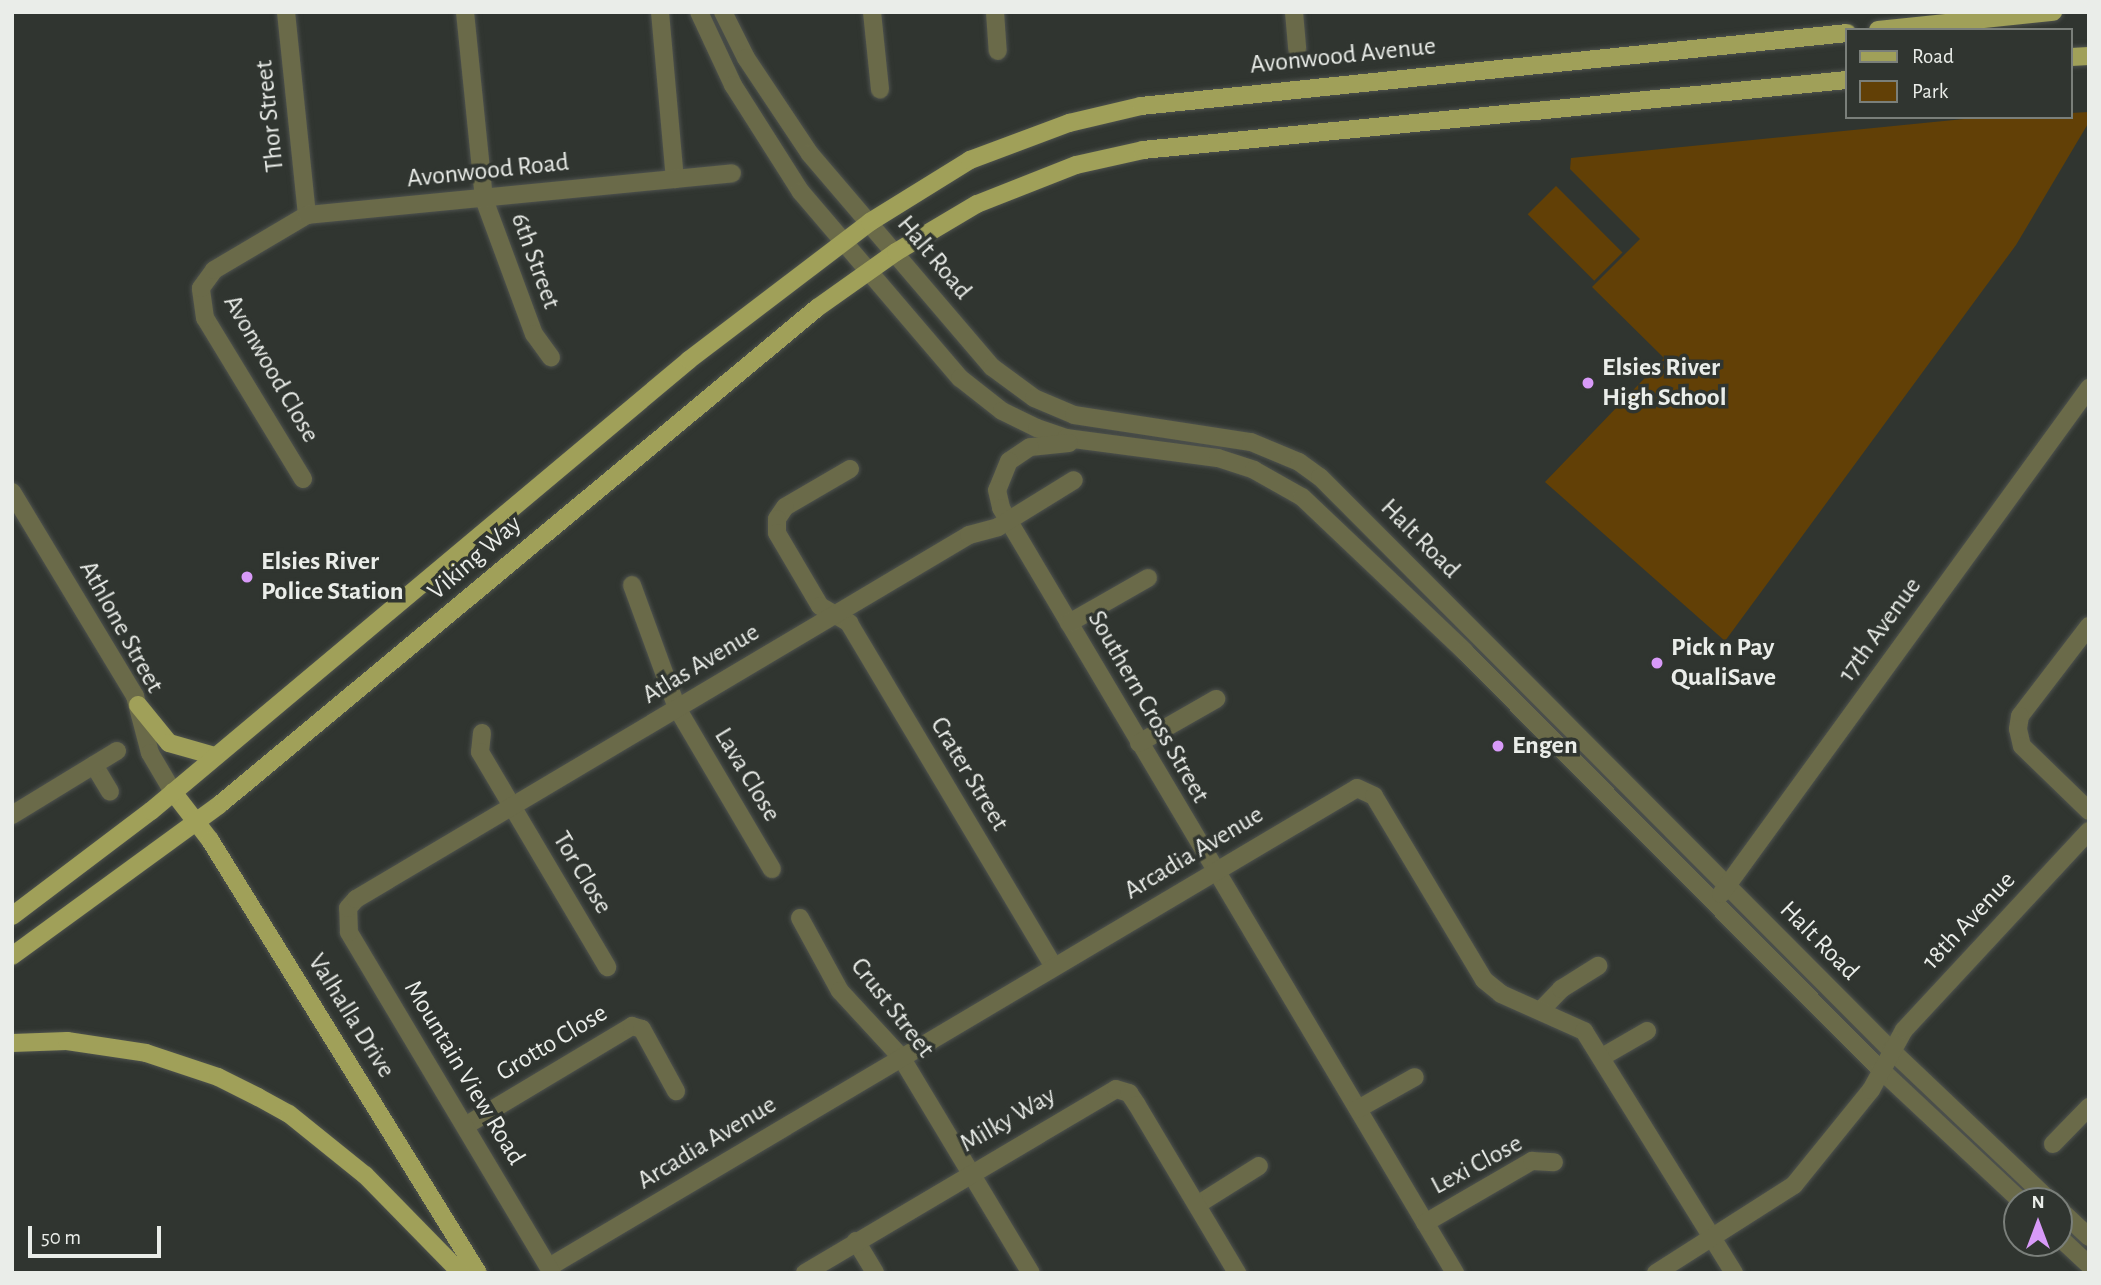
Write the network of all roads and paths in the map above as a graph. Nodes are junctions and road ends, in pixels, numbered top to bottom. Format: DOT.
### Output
graph roads {
  1 [pos="286,12"];
  2 [pos="466,12"];
  3 [pos="660,12"];
  4 [pos="699,12"];
  5 [pos="723,12"];
  6 [pos="872,12"];
  7 [pos="995,12"];
  8 [pos="1294,12"];
  9 [pos="2053,12"];
  10 [pos="1897,28"];
  11 [pos="1846,33"];
  12 [pos="1297,49"];
  13 [pos="999,51"];
  14 [pos="1846,80"];
  15 [pos="880,90"];
  16 [pos="732,173"];
  17 [pos="675,179"];
  18 [pos="484,199"];
  19 [pos="307,215"];
  20 [pos="870,222"];
  21 [pos="843,243"];
  22 [pos="895,252"];
  23 [pos="868,272"];
  24 [pos="551,356"];
  25 [pos="2089,388"];
  26 [pos="1100,442"];
  27 [pos="850,468"];
  28 [pos="303,479"];
  29 [pos="1074,480"];
  30 [pos="12,492"];
  31 [pos="1009,521"];
  32 [pos="1148,578"];
  33 [pos="632,585"];
  34 [pos="834,615"];
  35 [pos="1069,623"];
  36 [pos="2089,625"];
  37 [pos="1216,699"];
  38 [pos="138,705"];
  39 [pos="677,708"];
  40 [pos="482,733"];
  41 [pos="1139,743"];
  42 [pos="117,751"];
  43 [pos="215,756"];
  44 [pos="94,765"];
  45 [pos="110,792"];
  46 [pos="173,792"];
  47 [pos="512,806"];
  48 [pos="2089,811"];
  49 [pos="12,815"];
  50 [pos="196,822"];
  51 [pos="2089,831"];
  52 [pos="772,869"];
  53 [pos="1214,871"];
  54 [pos="1727,886"];
  55 [pos="356,899"];
  56 [pos="1715,903"];
  57 [pos="12,916"];
  58 [pos="800,918"];
  59 [pos="12,956"];
  60 [pos="1598,966"];
  61 [pos="607,967"];
  62 [pos="1054,967"];
  63 [pos="1541,1010"];
  64 [pos="1647,1031"];
  65 [pos="12,1043"];
  66 [pos="1891,1050"];
  67 [pos="901,1057"];
  68 [pos="1602,1057"];
  69 [pos="1881,1070"];
  70 [pos="1415,1077"];
  71 [pos="676,1091"];
  72 [pos="2089,1107"];
  73 [pos="1357,1110"];
  74 [pos="465,1126"];
  75 [pos="2053,1144"];
  76 [pos="1554,1162"];
  77 [pos="1259,1167"];
  78 [pos="971,1172"];
  79 [pos="2006,1187"];
  80 [pos="2035,1187"];
  81 [pos="1197,1205"];
  82 [pos="2073,1222"];
  83 [pos="1425,1223"];
  84 [pos="2089,1237"];
  85 [pos="1712,1238"];
  86 [pos="856,1241"];
  87 [pos="2073,1250"];
  88 [pos="2089,1265"];
  89 [pos="551,1270"];
  90 [pos="461,1273"];
  91 [pos="478,1273"];
  92 [pos="805,1273"];
  93 [pos="875,1273"];
  94 [pos="1031,1273"];
  95 [pos="1237,1273"];
  96 [pos="1455,1273"];
  97 [pos="1656,1273"];
  98 [pos="1734,1273"];
  1 -- 19 [label="street, Thor Street"];
  2 -- 18 [label="street, 6th Street"];
  3 -- 17 [label="street"];
  4 -- 21 [label="street, Halt Road"];
  5 -- 20 [label="street, Halt Road"];
  6 -- 15 [label="street"];
  7 -- 13 [label="street"];
  8 -- 12 [label="street"];
  9 -- 10 [label="main road"];
  11 -- 20 [label="main road, Avonwood Avenue"];
  14 -- 22 [label="main road"];
  16 -- 17 [label="street, Avonwood Road"];
  17 -- 18 [label="street, Avonwood Road"];
  18 -- 19 [label="street, Avonwood Road"];
  18 -- 24 [label="street, 6th Street"];
  19 -- 28 [label="street, Avonwood Close"];
  20 -- 21 [label="main road, Avonwood Avenue"];
  20 -- 22 [label="street, Halt Road"];
  21 -- 23 [label="street, Halt Road"];
  21 -- 43 [label="main road, Viking Way"];
  22 -- 23 [label="main road, Viking Way"];
  22 -- 54 [label="street, Halt Road"];
  23 -- 26 [label="street, Halt Road"];
  23 -- 50 [label="main road, Viking Way"];
  25 -- 54 [label="street, 17th Avenue"];
  26 -- 31 [label="street, Southern Cross Street"];
  26 -- 56 [label="street, Halt Road"];
  27 -- 34 [label="street, Crater Street"];
  29 -- 31 [label="street, Atlas Avenue"];
  30 -- 38 [label="street, Athlone Street"];
  31 -- 34 [label="street, Atlas Avenue"];
  31 -- 35 [label="street, Southern Cross Street"];
  32 -- 35 [label="street"];
  33 -- 39 [label="street, Lava Close"];
  34 -- 39 [label="street, Atlas Avenue"];
  34 -- 62 [label="street, Crater Street"];
  35 -- 41 [label="street, Southern Cross Street"];
  36 -- 48 [label="street"];
  37 -- 41 [label="street"];
  38 -- 43 [label="main road"];
  38 -- 46 [label="street, Athlone Street"];
  39 -- 47 [label="street, Atlas Avenue"];
  39 -- 52 [label="street, Lava Close"];
  40 -- 47 [label="street, Tor Close"];
  41 -- 53 [label="street, Southern Cross Street"];
  42 -- 44 [label="street"];
  43 -- 46 [label="main road, Viking Way"];
  44 -- 45 [label="street"];
  44 -- 49 [label="street"];
  46 -- 50 [label="main road, Valhalla Drive"];
  46 -- 57 [label="main road, Viking Way"];
  47 -- 55 [label="street, Atlas Avenue"];
  47 -- 61 [label="street, Tor Close"];
  50 -- 59 [label="main road, Viking Way"];
  50 -- 91 [label="main road, Valhalla Drive"];
  51 -- 66 [label="street, 18th Avenue"];
  53 -- 62 [label="street, Arcadia Avenue"];
  53 -- 63 [label="street, Arcadia Avenue"];
  53 -- 73 [label="street, Southern Cross Street"];
  54 -- 56 [label="street, 17th Avenue"];
  54 -- 66 [label="street, Halt Road"];
  55 -- 74 [label="street, Mountain View Road"];
  56 -- 69 [label="street, Halt Road"];
  58 -- 67 [label="street, Crust Street"];
  60 -- 63 [label="street"];
  62 -- 67 [label="street, Arcadia Avenue"];
  63 -- 68 [label="street, Arcadia Avenue"];
  64 -- 68 [label="street"];
  65 -- 90 [label="main road"];
  66 -- 69 [label="street, 18th Avenue"];
  66 -- 80 [label="street, Halt Road"];
  67 -- 78 [label="street, Crust Street"];
  67 -- 89 [label="street, Arcadia Avenue"];
  68 -- 85 [label="street, Arcadia Avenue"];
  69 -- 79 [label="street, Halt Road"];
  69 -- 85 [label="street, 18th Avenue"];
  70 -- 73 [label="street"];
  71 -- 74 [label="street, Grotto Close"];
  72 -- 75 [label="street"];
  73 -- 83 [label="street, Southern Cross Street"];
  74 -- 89 [label="street, Mountain View Road"];
  76 -- 83 [label="street, Lexi Close"];
  77 -- 81 [label="street"];
  78 -- 81 [label="street, Milky Way"];
  78 -- 86 [label="street, Milky Way"];
  78 -- 94 [label="street, Crust Street"];
  81 -- 95 [label="street, Milky Way"];
  82 -- 84 [label="street"];
  83 -- 96 [label="street, Southern Cross Street"];
  85 -- 97 [label="street, 18th Avenue"];
  85 -- 98 [label="street, Arcadia Avenue"];
  86 -- 92 [label="street, Milky Way"];
  86 -- 93 [label="street"];
  87 -- 88 [label="street"];
}
